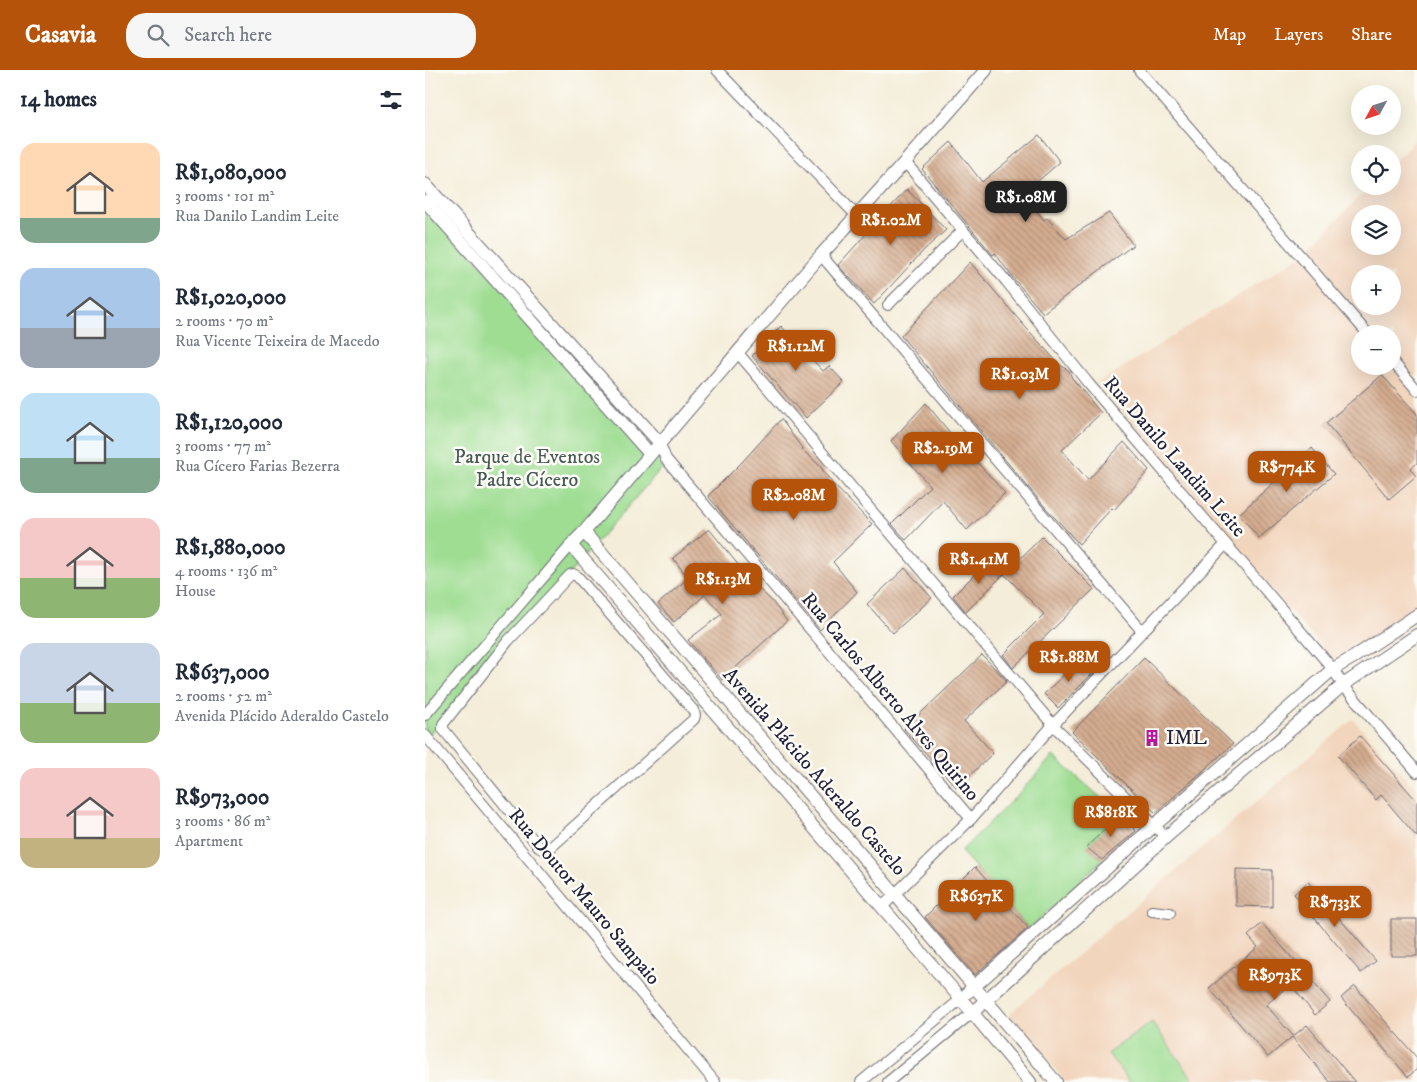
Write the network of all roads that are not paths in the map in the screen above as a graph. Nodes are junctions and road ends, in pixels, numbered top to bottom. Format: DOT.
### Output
graph roads {
  1 [pos="717,70"];
  2 [pos="986,70"];
  3 [pos="1139,70"];
  4 [pos="905,162"];
  5 [pos="425,184"];
  6 [pos="425,201"];
  7 [pos="856,215"];
  8 [pos="962,231"];
  9 [pos="461,232"];
  10 [pos="821,255"];
  11 [pos="888,305"];
  12 [pos="1360,325"];
  13 [pos="738,353"];
  14 [pos="1401,371"];
  15 [pos="1417,390"];
  16 [pos="659,442"];
  17 [pos="650,454"];
  18 [pos="666,459"];
  19 [pos="584,532"];
  20 [pos="1226,544"];
  21 [pos="571,545"];
  22 [pos="1417,615"];
  23 [pos="496,630"];
  24 [pos="1143,631"];
  25 [pos="1417,635"];
  26 [pos="508,641"];
  27 [pos="1333,669"];
  28 [pos="1343,686"];
  29 [pos="720,691"];
  30 [pos="707,702"];
  31 [pos="425,715"];
  32 [pos="1053,725"];
  33 [pos="425,735"];
  34 [pos="1417,772"];
  35 [pos="971,819"];
  36 [pos="1155,825"];
  37 [pos="1166,837"];
  38 [pos="895,895"];
  39 [pos="882,907"];
  40 [pos="1152,911"];
  41 [pos="1170,913"];
  42 [pos="975,987"];
  43 [pos="961,999"];
  44 [pos="986,1000"];
  45 [pos="973,1012"];
  46 [pos="868,1080"];
  47 [pos="715,1082"];
  48 [pos="888,1082"];
  49 [pos="1030,1082"];
  50 [pos="1056,1082"];
  1 -- 7 [label="street"];
  2 -- 4 [label="street"];
  3 -- 12 [label="street"];
  4 -- 7 [label="street"];
  4 -- 8 [label="street, Rua Danilo Landim Leite"];
  5 -- 9 [label="street"];
  6 -- 9 [label="street"];
  7 -- 10 [label="street"];
  8 -- 11 [label="street"];
  8 -- 20 [label="street, Rua Danilo Landim Leite"];
  9 -- 16 [label="street"];
  9 -- 17 [label="street"];
  10 -- 13 [label="street"];
  10 -- 24 [label="street"];
  13 -- 16 [label="street"];
  13 -- 32 [label="street"];
  14 -- 15 [label="street"];
  16 -- 17 [label="street"];
  16 -- 18 [label="street"];
  17 -- 18 [label="street"];
  17 -- 19 [label="street"];
  18 -- 35 [label="street, Rua Carlos Alberto Alves Quirino"];
  19 -- 21 [label="street"];
  19 -- 29 [label="street, Avenida Plácido Aderaldo Castelo"];
  20 -- 24 [label="street"];
  20 -- 27 [label="street, Rua Danilo Landim Leite"];
  21 -- 23 [label="street"];
  21 -- 30 [label="street, Avenida Plácido Aderaldo Castelo"];
  22 -- 27 [label="street"];
  23 -- 26 [label="street"];
  23 -- 31 [label="street"];
  24 -- 32 [label="street"];
  25 -- 28 [label="street"];
  26 -- 26 [label="street"];
  27 -- 28 [label="street, Rua Danilo Landim Leite"];
  27 -- 36 [label="street"];
  28 -- 34 [label="street, Rua Danilo Landim Leite"];
  28 -- 37 [label="street"];
  29 -- 30 [label="street"];
  29 -- 38 [label="street, Avenida Plácido Aderaldo Castelo"];
  30 -- 39 [label="street, Avenida Plácido Aderaldo Castelo"];
  32 -- 35 [label="street"];
  32 -- 36 [label="street"];
  33 -- 47 [label="street, Rua Doutor Mauro Sampaio"];
  35 -- 38 [label="street"];
  36 -- 37 [label="street"];
  36 -- 42 [label="street"];
  37 -- 44 [label="street"];
  38 -- 39 [label="street"];
  38 -- 42 [label="street, Avenida Plácido Aderaldo Castelo"];
  39 -- 43 [label="street, Avenida Plácido Aderaldo Castelo"];
  40 -- 41 [label="street"];
  42 -- 43 [label="street"];
  42 -- 44 [label="street, Avenida Plácido Aderaldo Castelo"];
  43 -- 45 [label="street, Avenida Plácido Aderaldo Castelo"];
  43 -- 46 [label="street"];
  44 -- 45 [label="street"];
  44 -- 50 [label="street, Avenida Plácido Aderaldo Castelo"];
  45 -- 48 [label="street"];
  45 -- 49 [label="street, Avenida Plácido Aderaldo Castelo"];
}
